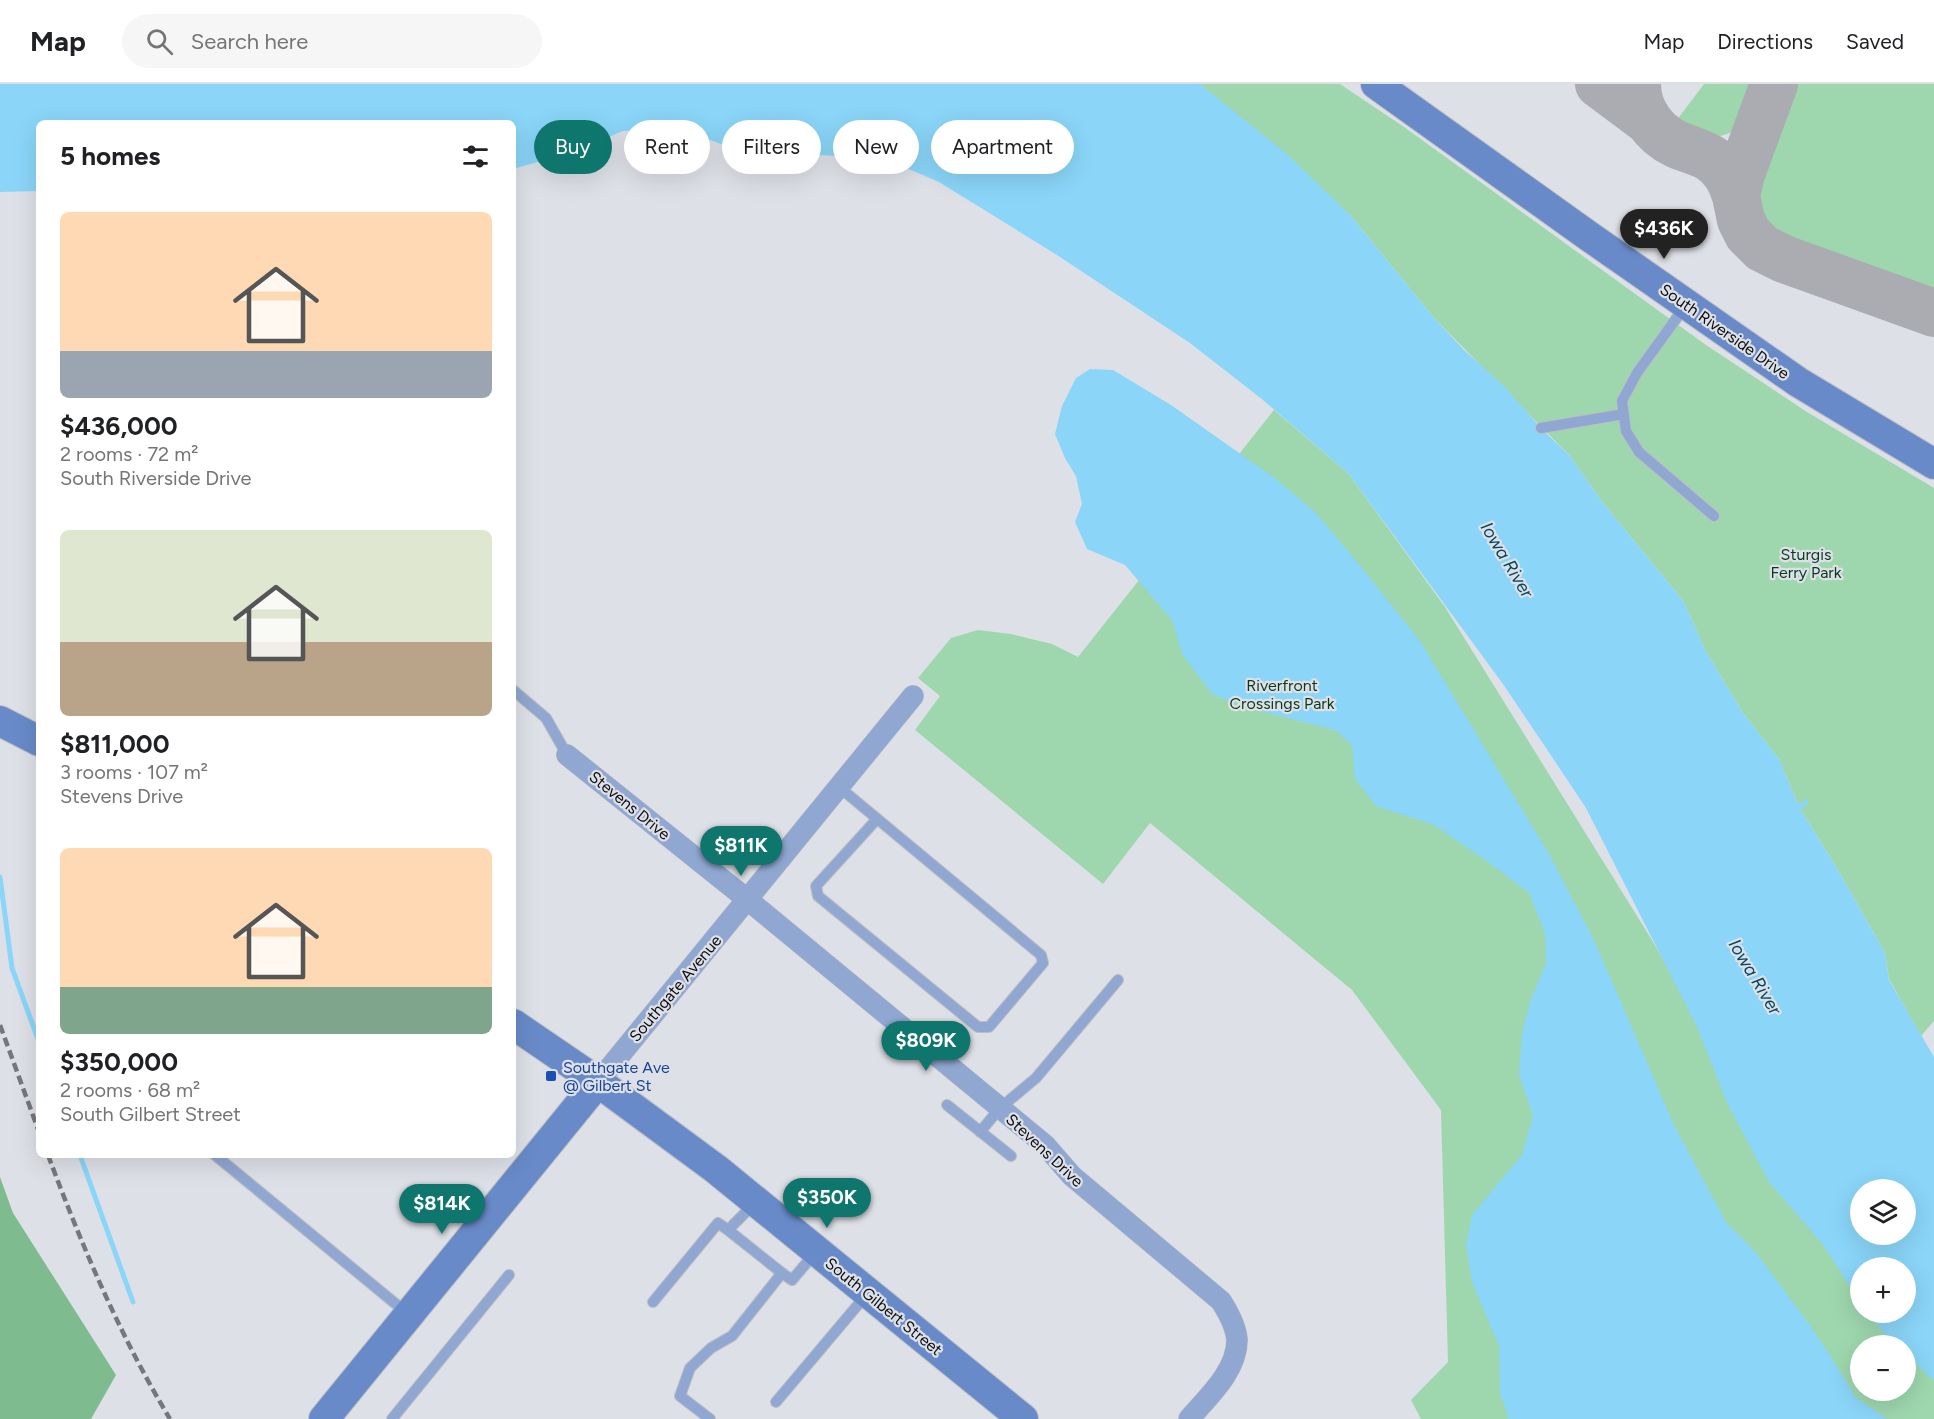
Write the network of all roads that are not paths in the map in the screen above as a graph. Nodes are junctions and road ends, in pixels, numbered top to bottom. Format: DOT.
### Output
graph roads {
  1 [pos="1376,84"];
  2 [pos="1686,305"];
  3 [pos="1624,414"];
  4 [pos="1541,428"];
  5 [pos="1934,464"];
  6 [pos="1714,516"];
  7 [pos="516,693"];
  8 [pos="913,696"];
  9 [pos="0,721"];
  10 [pos="36,739"];
  11 [pos="567,755"];
  12 [pos="839,788"];
  13 [pos="877,819"];
  14 [pos="748,900"];
  15 [pos="1118,981"];
  16 [pos="516,1026"];
  17 [pos="598,1082"];
  18 [pos="947,1105"];
  19 [pos="1000,1108"];
  20 [pos="980,1132"];
  21 [pos="1011,1156"];
  22 [pos="219,1158"];
  23 [pos="757,1202"];
  24 [pos="728,1230"];
  25 [pos="816,1251"];
  26 [pos="782,1273"];
  27 [pos="509,1275"];
  28 [pos="868,1293"];
  29 [pos="653,1302"];
  30 [pos="408,1314"];
  31 [pos="776,1402"];
  32 [pos="324,1419"];
  33 [pos="392,1419"];
  34 [pos="710,1419"];
  35 [pos="1023,1419"];
  36 [pos="1189,1419"];
  1 -- 2 [label="main road, South Riverside Drive"];
  2 -- 3 [label="lane"];
  2 -- 5 [label="main road, South Riverside Drive"];
  3 -- 4 [label="lane"];
  3 -- 6 [label="lane"];
  7 -- 11 [label="lane"];
  8 -- 12 [label="street, Southgate Avenue"];
  9 -- 10 [label="main road"];
  11 -- 14 [label="street, Stevens Drive"];
  12 -- 13 [label="lane"];
  12 -- 14 [label="street, Southgate Avenue"];
  13 -- 13 [label="lane"];
  14 -- 17 [label="street, Southgate Avenue"];
  14 -- 19 [label="street, Stevens Drive"];
  15 -- 19 [label="lane"];
  16 -- 17 [label="main road, South Gilbert Street"];
  17 -- 23 [label="main road, South Gilbert Street"];
  17 -- 30 [label="main road, Southgate Avenue"];
  18 -- 20 [label="lane"];
  19 -- 20 [label="lane"];
  19 -- 36 [label="street, Stevens Drive"];
  20 -- 21 [label="lane"];
  22 -- 30 [label="lane"];
  23 -- 24 [label="lane"];
  23 -- 25 [label="main road, South Gilbert Street"];
  24 -- 26 [label="lane"];
  24 -- 29 [label="lane"];
  25 -- 26 [label="lane"];
  25 -- 28 [label="main road, South Gilbert Street"];
  26 -- 34 [label="lane"];
  27 -- 33 [label="lane"];
  28 -- 31 [label="lane"];
  28 -- 35 [label="main road, South Gilbert Street"];
  30 -- 32 [label="main road, Southgate Avenue"];
}
